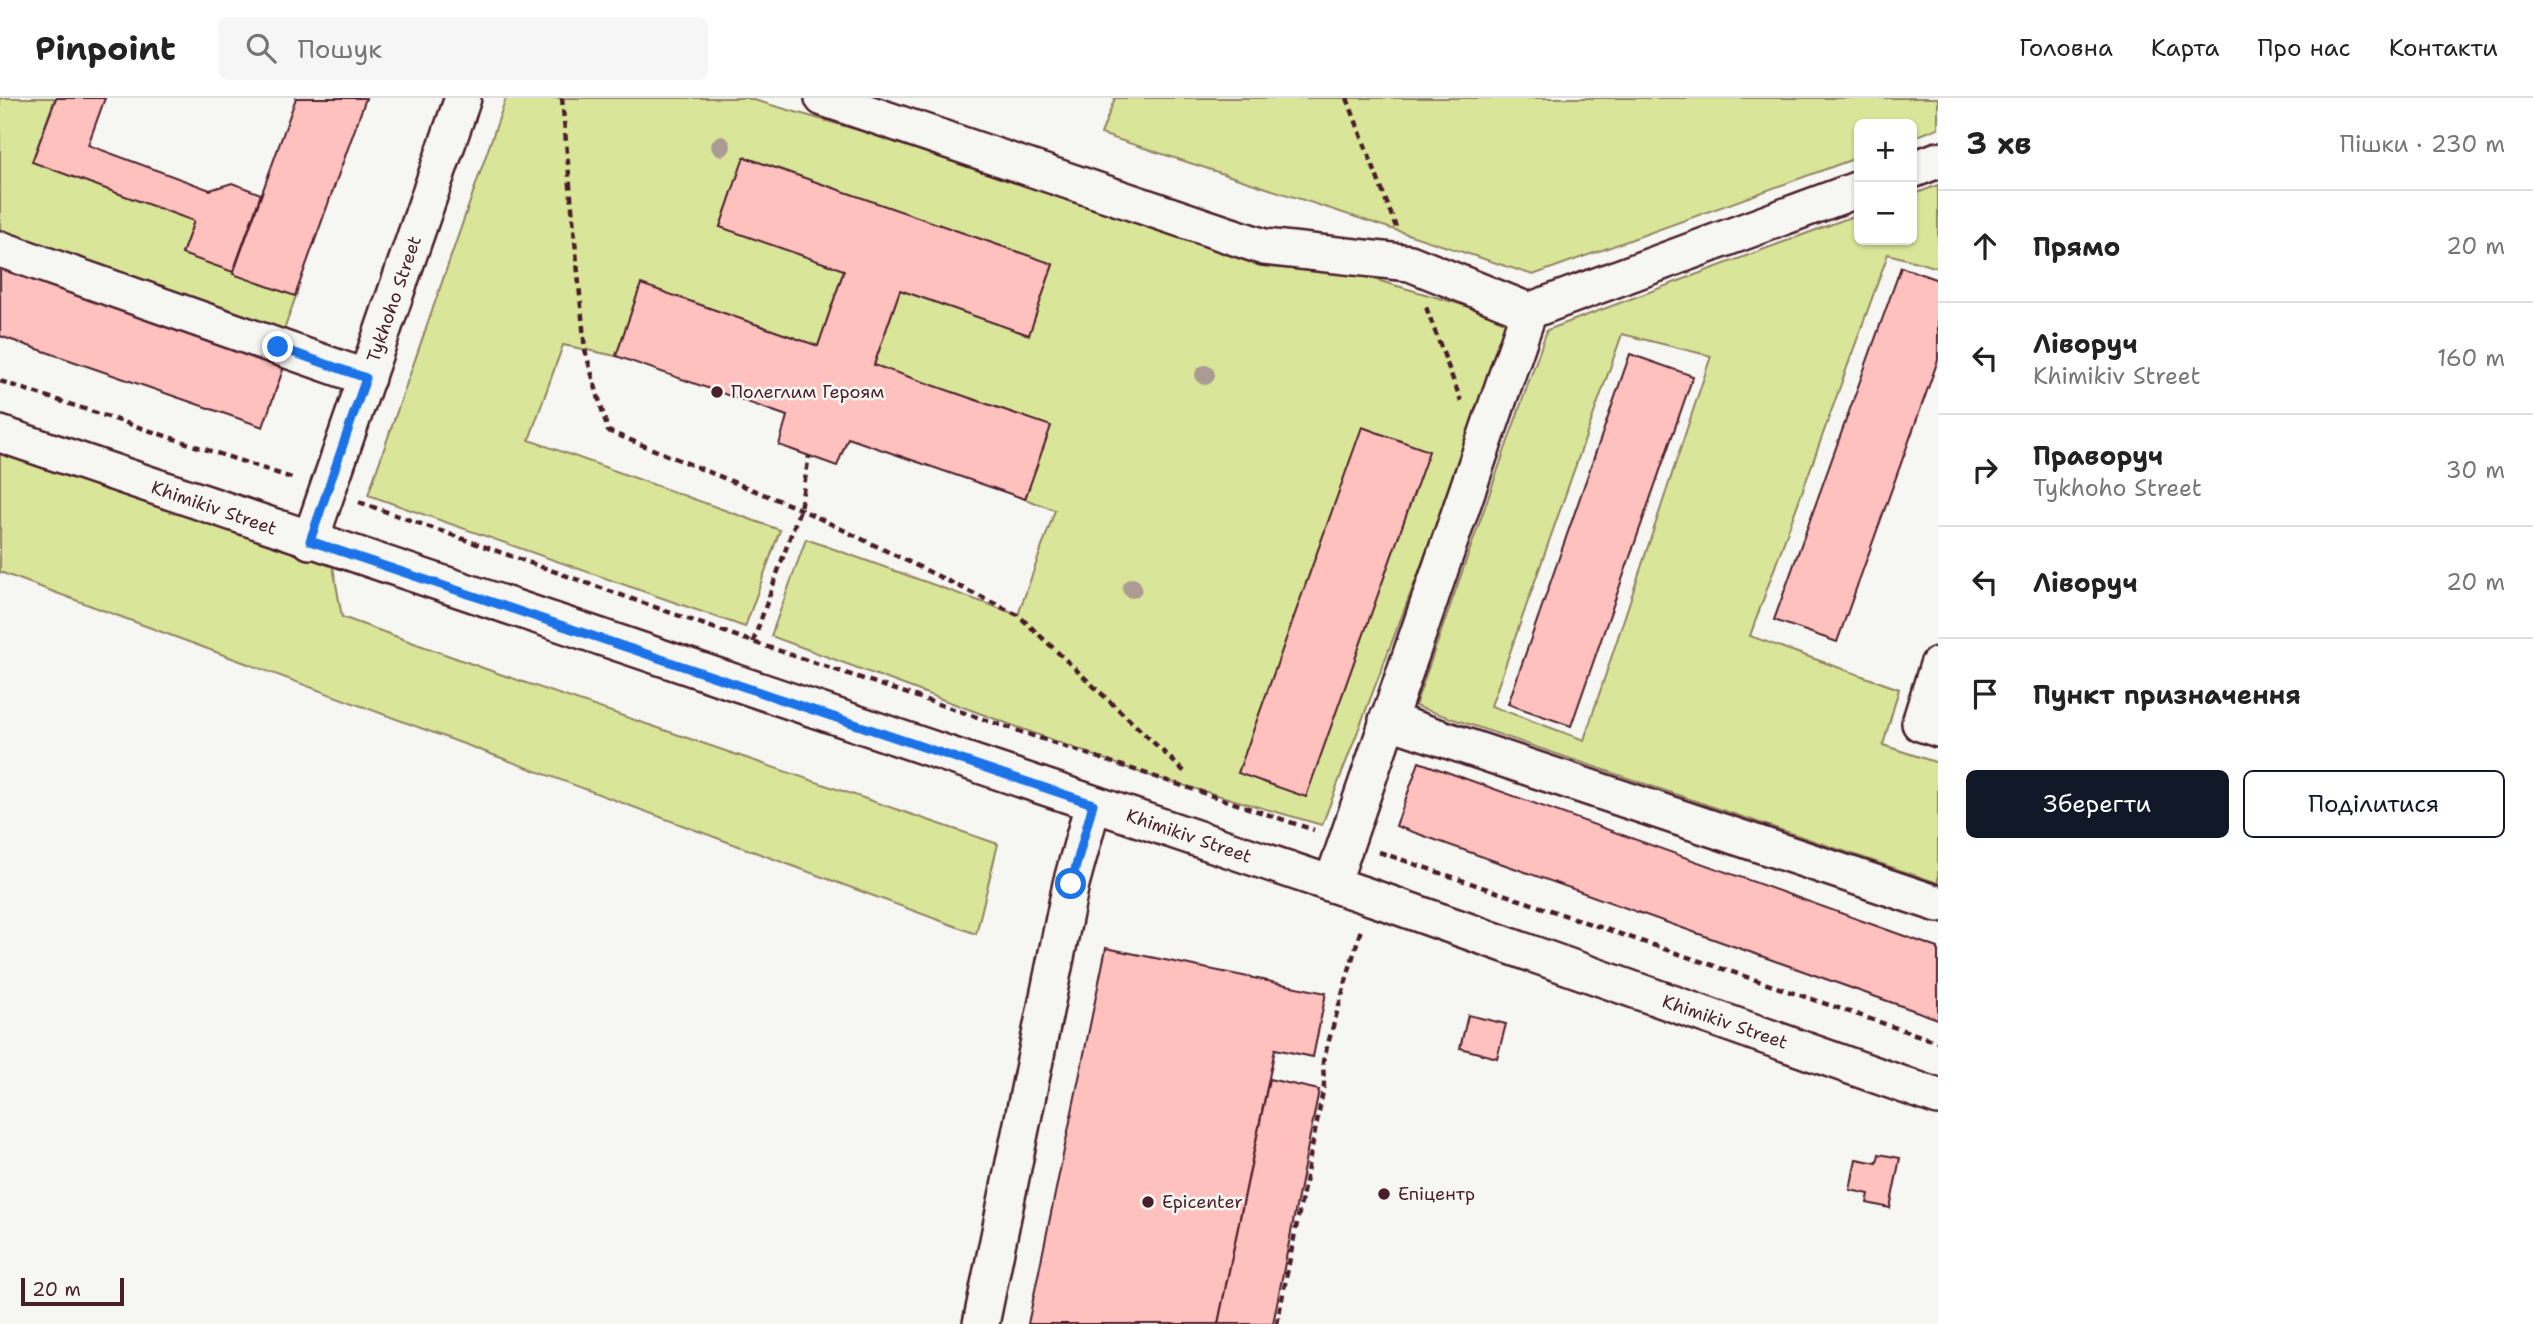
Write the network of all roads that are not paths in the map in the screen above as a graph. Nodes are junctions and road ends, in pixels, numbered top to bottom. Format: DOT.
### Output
graph roads {
  1 [pos="463,98"];
  2 [pos="823,98"];
  3 [pos="1938,160"];
  4 [pos="1917,168"];
  5 [pos="1854,191"];
  6 [pos="0,250"];
  7 [pos="1529,311"];
  8 [pos="366,378"];
  9 [pos="0,434"];
  10 [pos="310,541"];
  11 [pos="1938,665"];
  12 [pos="1387,720"];
  13 [pos="1938,729"];
  14 [pos="1093,804"];
  15 [pos="1332,884"];
  16 [pos="1938,904"];
  17 [pos="1938,1097"];
  18 [pos="981,1324"];
  1 -- 8 [label="street, Tykhoho Street"];
  2 -- 7 [label="street"];
  3 -- 4 [label="street"];
  5 -- 7 [label="street"];
  6 -- 8 [label="street"];
  7 -- 12 [label="street"];
  8 -- 10 [label="street, Tykhoho Street"];
  9 -- 10 [label="street, Khimikiv Street"];
  10 -- 14 [label="street, Khimikiv Street"];
  11 -- 13 [label="street"];
  12 -- 15 [label="street"];
  12 -- 16 [label="street"];
  14 -- 15 [label="street, Khimikiv Street"];
  14 -- 18 [label="street"];
  15 -- 17 [label="street, Khimikiv Street"];
}
